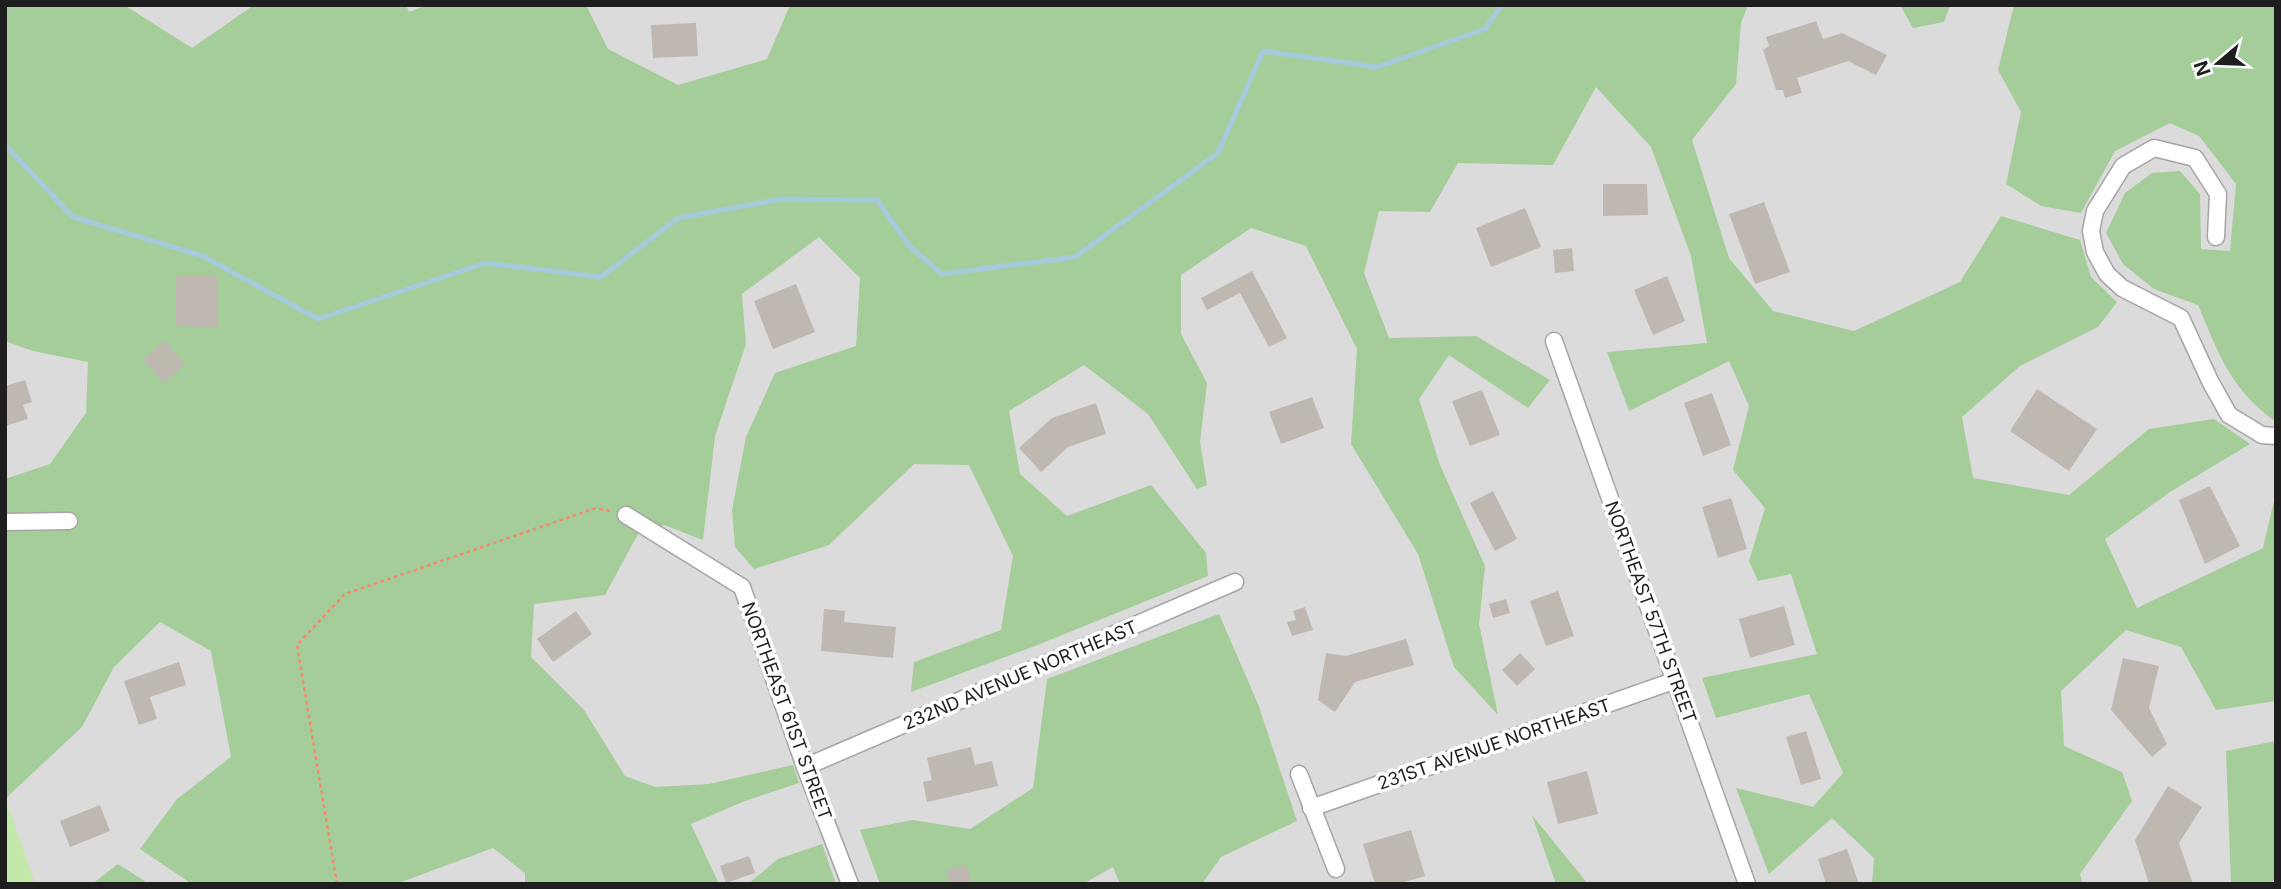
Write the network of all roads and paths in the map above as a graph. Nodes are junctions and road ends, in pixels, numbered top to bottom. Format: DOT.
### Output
graph roads {
  1 [pos="2217,237"];
  2 [pos="1554,341"];
  3 [pos="2276,436"];
  4 [pos="626,515"];
  5 [pos="69,521"];
  6 [pos="5,522"];
  7 [pos="1235,582"];
  8 [pos="1676,680"];
  9 [pos="805,767"];
  10 [pos="1298,775"];
  11 [pos="1311,808"];
  12 [pos="1336,869"];
  13 [pos="337,884"];
  14 [pos="850,884"];
  15 [pos="1747,884"];
  1 -- 3 [label="street"];
  2 -- 8 [label="street, NORTHEAST 57TH STREET"];
  4 -- 9 [label="street, NORTHEAST 61ST STREET"];
  4 -- 13 [label="path"];
  5 -- 6 [label="street"];
  7 -- 9 [label="street, 232ND AVENUE NORTHEAST"];
  8 -- 11 [label="street, 231ST AVENUE NORTHEAST"];
  8 -- 15 [label="street, NORTHEAST 57TH STREET"];
  9 -- 14 [label="street, NORTHEAST 61ST STREET"];
  10 -- 11 [label="street"];
  11 -- 12 [label="street"];
}
